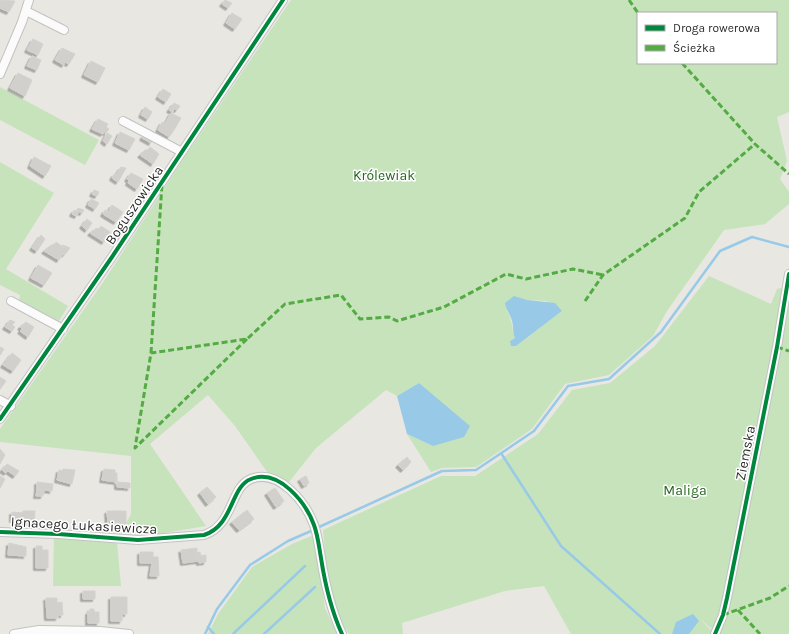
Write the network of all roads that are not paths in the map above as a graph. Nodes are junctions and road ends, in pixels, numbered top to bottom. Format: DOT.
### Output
graph roads {
  1 [pos="29,0"];
  2 [pos="283,0"];
  3 [pos="26,11"];
  4 [pos="64,30"];
  5 [pos="0,74"];
  6 [pos="123,122"];
  7 [pos="182,152"];
  8 [pos="789,274"];
  9 [pos="11,301"];
  10 [pos="63,330"];
  11 [pos="0,400"];
  12 [pos="10,406"];
  13 [pos="0,420"];
  14 [pos="0,532"];
  15 [pos="14,634"];
  16 [pos="129,634"];
  17 [pos="342,634"];
  18 [pos="714,634"];
  1 -- 3 [label="street"];
  2 -- 7 [label="street, Boguszowicka"];
  3 -- 4 [label="street"];
  3 -- 5 [label="street"];
  6 -- 7 [label="street"];
  7 -- 10 [label="street, Boguszowicka"];
  8 -- 18 [label="street, Ziemska"];
  9 -- 10 [label="street"];
  10 -- 12 [label="street, Boguszowicka"];
  11 -- 12 [label="street"];
  12 -- 13 [label="street, Boguszowicka"];
  14 -- 17 [label="street, Ignacego Łukasiewicza"];
  15 -- 16 [label="street"];
}
